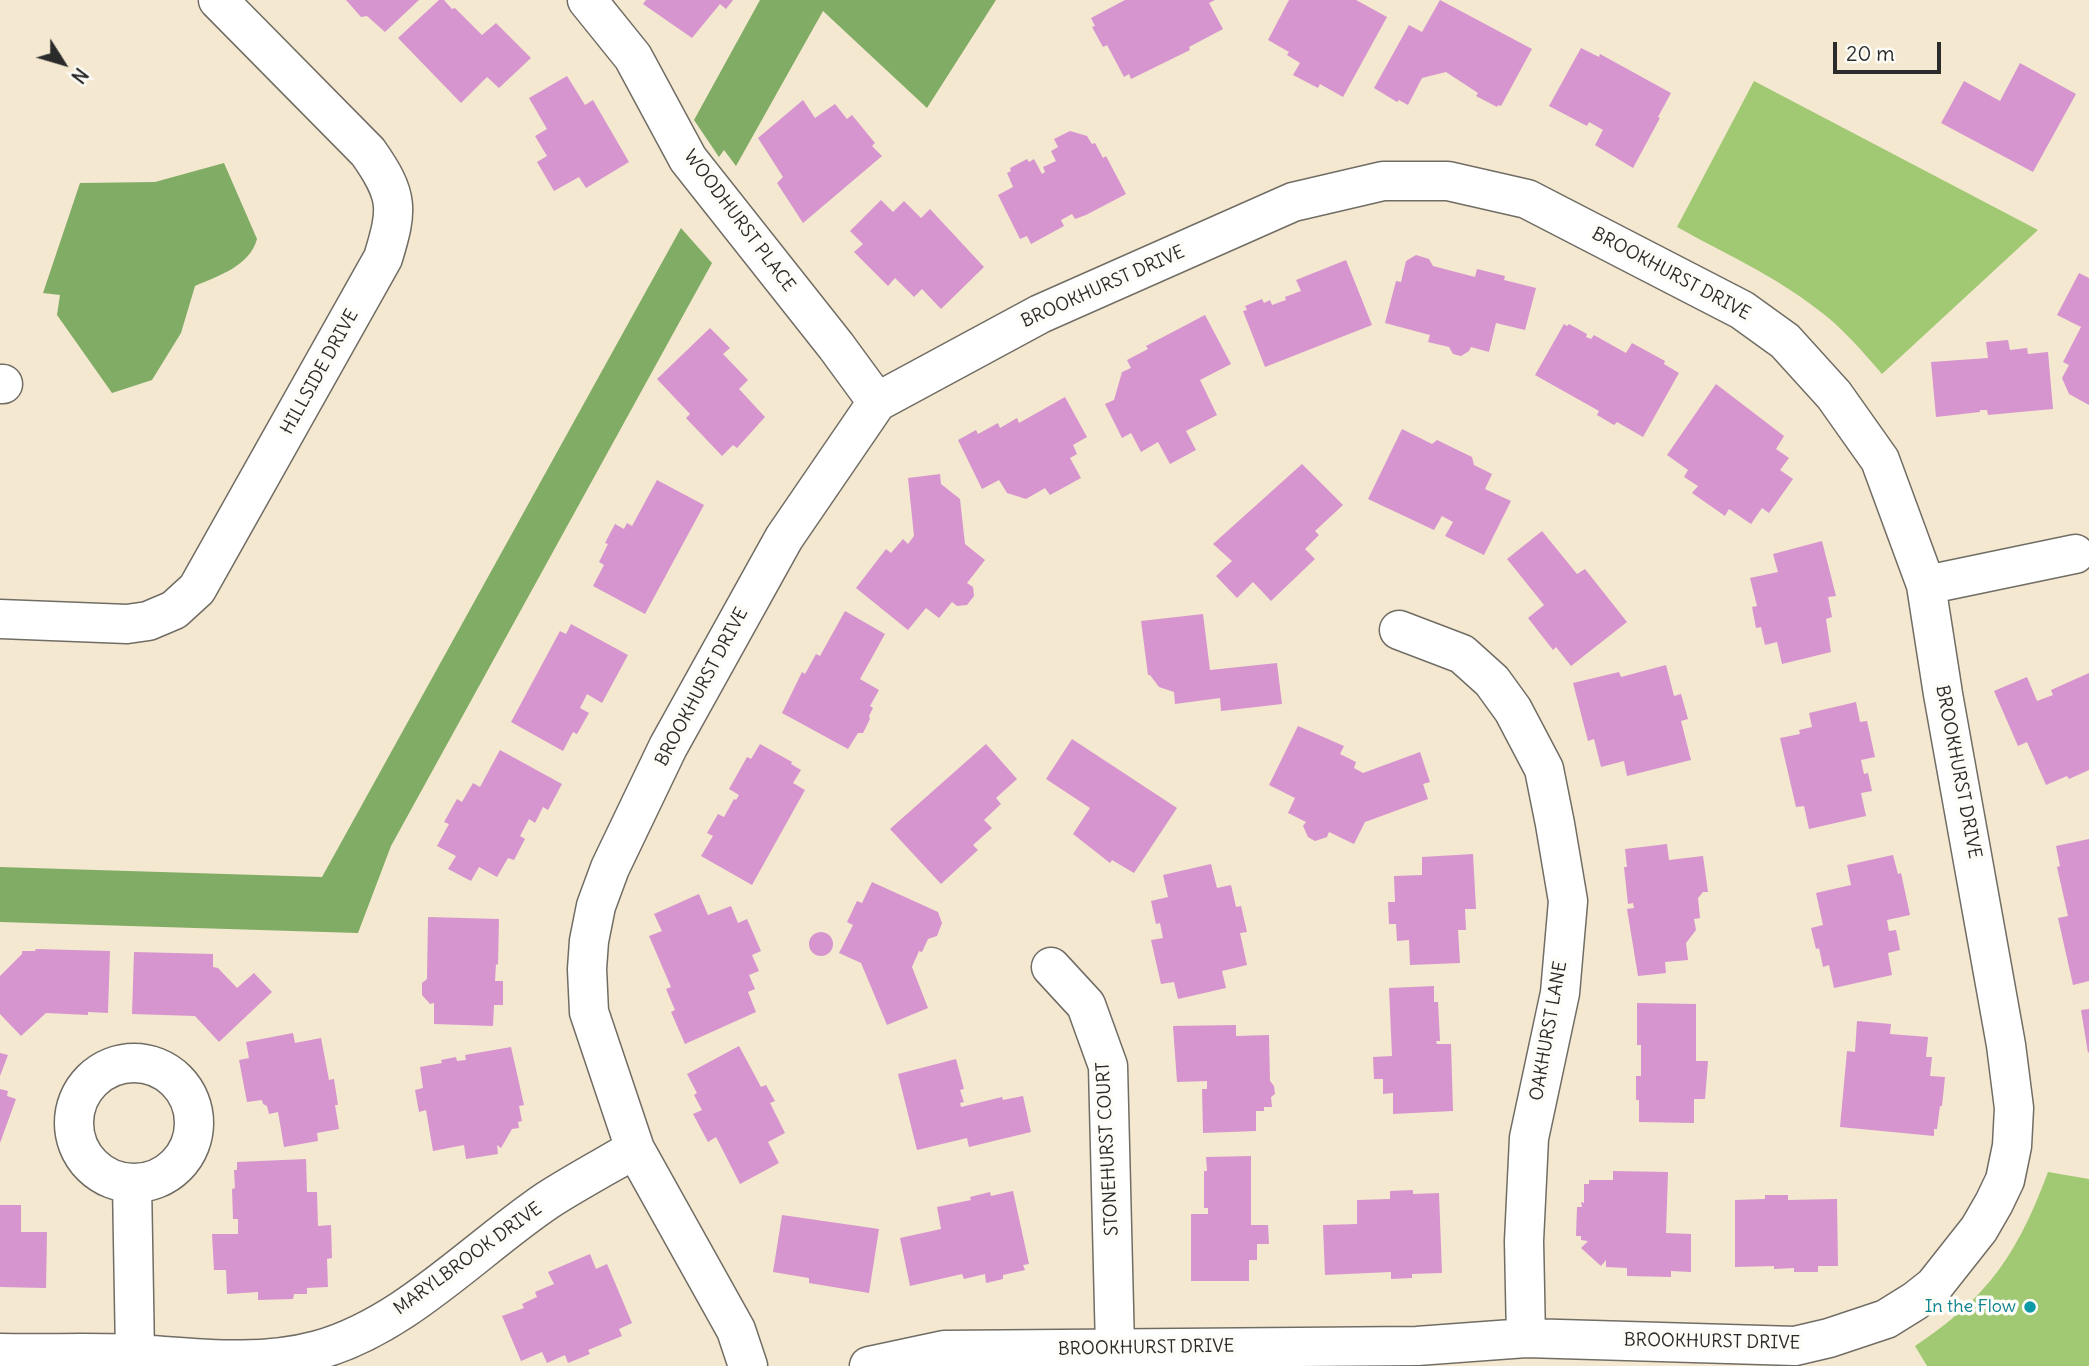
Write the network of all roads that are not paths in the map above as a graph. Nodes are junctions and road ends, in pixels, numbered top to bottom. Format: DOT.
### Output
graph roads {
  1 [pos="218,0"];
  2 [pos="587,0"];
  3 [pos="877,402"];
  4 [pos="2075,554"];
  5 [pos="1926,585"];
  6 [pos="0,619"];
  7 [pos="1399,629"];
  8 [pos="1051,967"];
  9 [pos="635,1149"];
  10 [pos="132,1183"];
  11 [pos="1526,1338"];
  12 [pos="1115,1348"];
  13 [pos="0,1353"];
  14 [pos="135,1354"];
  15 [pos="748,1366"];
  16 [pos="869,1366"];
  1 -- 6 [label="street, HILLSIDE DRIVE"];
  2 -- 3 [label="street, WOODHURST PLACE"];
  3 -- 5 [label="street, BROOKHURST DRIVE"];
  3 -- 9 [label="street, BROOKHURST DRIVE"];
  4 -- 5 [label="street"];
  5 -- 11 [label="street, BROOKHURST DRIVE"];
  7 -- 11 [label="street, OAKHURST LANE"];
  8 -- 12 [label="street, STONEHURST COURT"];
  9 -- 14 [label="street, MARYLBROOK DRIVE"];
  9 -- 15 [label="street, BROOKHURST DRIVE"];
  10 -- 14 [label="street"];
  11 -- 12 [label="street, BROOKHURST DRIVE"];
  12 -- 16 [label="street, BROOKHURST DRIVE"];
  13 -- 14 [label="street, MARYLBROOK DRIVE"];
}
